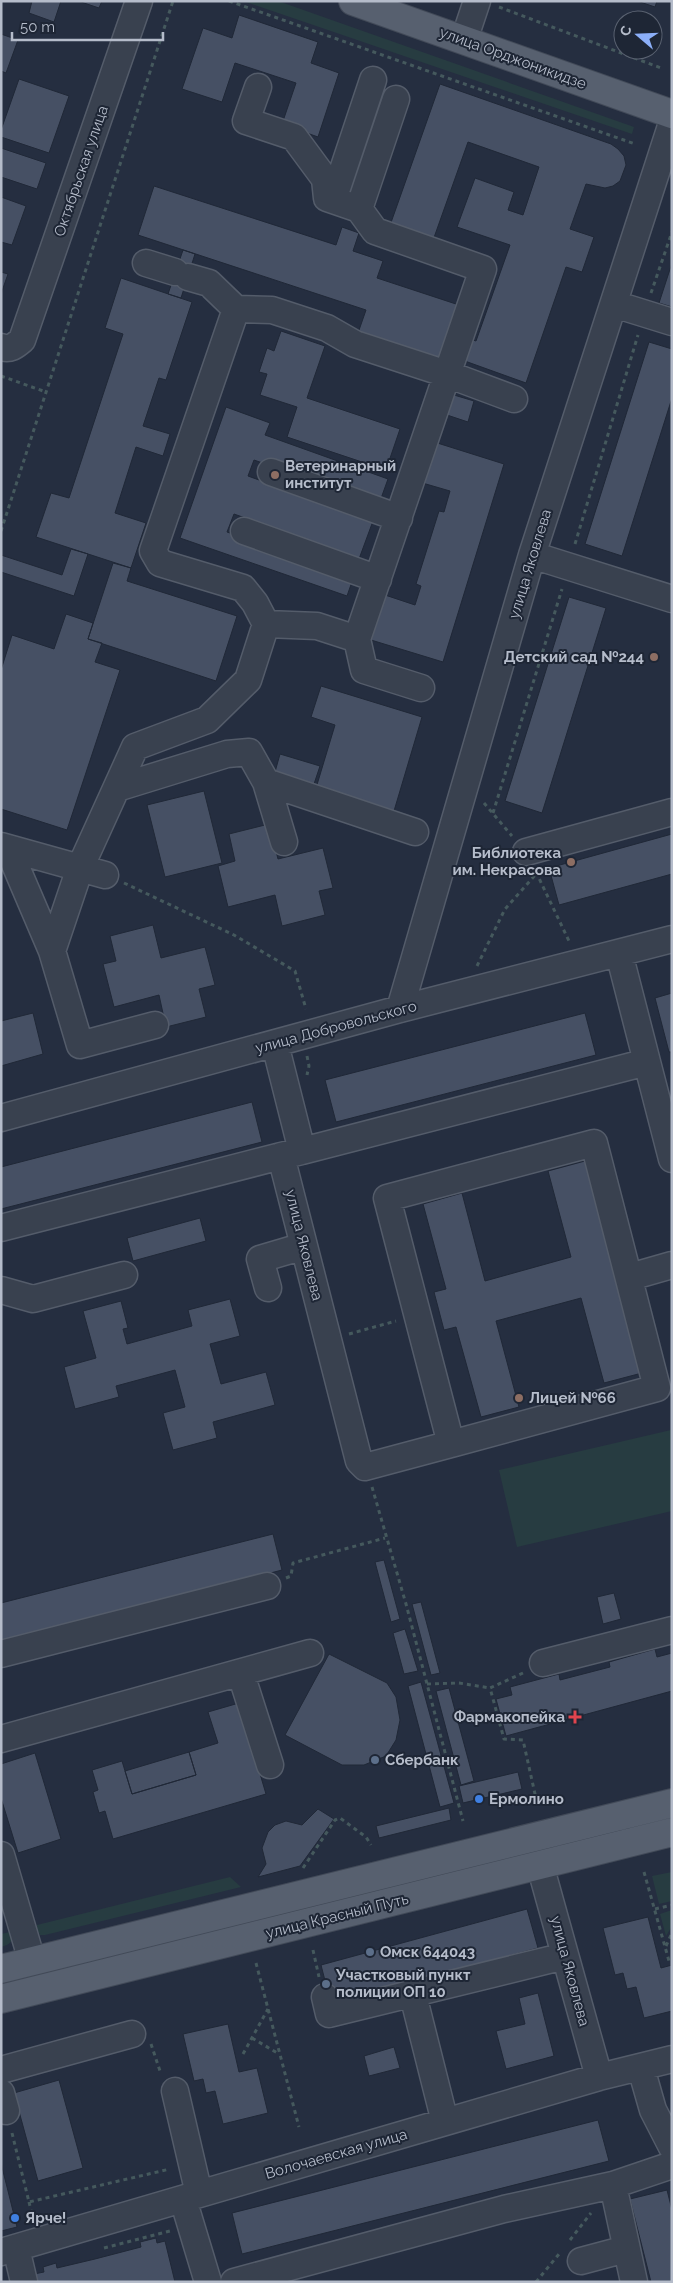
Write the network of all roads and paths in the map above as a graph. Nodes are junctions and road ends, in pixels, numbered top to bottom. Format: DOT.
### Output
graph roads {
  1 [pos="139,1"];
  2 [pos="173,1"];
  3 [pos="229,1"];
  4 [pos="353,1"];
  5 [pos="485,3"];
  6 [pos="464,40"];
  7 [pos="661,68"];
  8 [pos="373,80"];
  9 [pos="258,87"];
  10 [pos="396,99"];
  11 [pos="672,114"];
  12 [pos="672,123"];
  13 [pos="635,144"];
  14 [pos="333,200"];
  15 [pos="359,209"];
  16 [pos="672,232"];
  17 [pos="146,263"];
  18 [pos="614,304"];
  19 [pos="236,309"];
  20 [pos="645,313"];
  21 [pos="672,322"];
  22 [pos="12,343"];
  23 [pos="447,374"];
  24 [pos="1,376"];
  25 [pos="46,392"];
  26 [pos="514,399"];
  27 [pos="271,472"];
  28 [pos="399,518"];
  29 [pos="1,531"];
  30 [pos="244,531"];
  31 [pos="532,555"];
  32 [pos="378,578"];
  33 [pos="672,599"];
  34 [pos="266,624"];
  35 [pos="357,639"];
  36 [pos="421,688"];
  37 [pos="207,720"];
  38 [pos="227,754"];
  39 [pos="266,782"];
  40 [pos="118,788"];
  41 [pos="672,812"];
  42 [pos="415,832"];
  43 [pos="284,842"];
  44 [pos="4,847"];
  45 [pos="531,863"];
  46 [pos="80,868"];
  47 [pos="105,875"];
  48 [pos="672,939"];
  49 [pos="52,951"];
  50 [pos="619,953"];
  51 [pos="476,966"];
  52 [pos="306,1009"];
  53 [pos="400,1009"];
  54 [pos="155,1024"];
  55 [pos="275,1044"];
  56 [pos="647,1062"];
  57 [pos="1,1118"];
  58 [pos="292,1153"];
  59 [pos="672,1159"];
  60 [pos="1,1228"];
  61 [pos="304,1246"];
  62 [pos="672,1265"];
  63 [pos="124,1275"];
  64 [pos="630,1278"];
  65 [pos="268,1288"];
  66 [pos="1,1290"];
  67 [pos="417,1315"];
  68 [pos="328,1339"];
  69 [pos="451,1444"];
  70 [pos="362,1464"];
  71 [pos="385,1538"];
  72 [pos="267,1586"];
  73 [pos="672,1630"];
  74 [pos="310,1653"];
  75 [pos="1,1654"];
  76 [pos="544,1663"];
  77 [pos="241,1674"];
  78 [pos="427,1684"];
  79 [pos="490,1688"];
  80 [pos="1,1740"];
  81 [pos="270,1765"];
  82 [pos="537,1803"];
  83 [pos="672,1803"];
  84 [pos="463,1821"];
  85 [pos="672,1832"];
  86 [pos="529,1839"];
  87 [pos="371,1845"];
  88 [pos="1,1855"];
  89 [pos="540,1866"];
  90 [pos="303,1868"];
  91 [pos="644,1872"];
  92 [pos="672,1905"];
  93 [pos="655,1910"];
  94 [pos="672,1933"];
  95 [pos="666,1946"];
  96 [pos="565,1956"];
  97 [pos="672,1960"];
  98 [pos="32,1961"];
  99 [pos="256,1963"];
  100 [pos="1,1969"];
  101 [pos="414,1995"];
  102 [pos="324,1997"];
  103 [pos="1,1999"];
  104 [pos="268,2009"];
  105 [pos="132,2034"];
  106 [pos="252,2038"];
  107 [pos="243,2054"];
  108 [pos="280,2054"];
  109 [pos="672,2059"];
  110 [pos="641,2068"];
  111 [pos="1,2070"];
  112 [pos="599,2077"];
  113 [pos="175,2091"];
  114 [pos="4,2102"];
  115 [pos="445,2122"];
  116 [pos="299,2128"];
  117 [pos="672,2147"];
  118 [pos="192,2164"];
  119 [pos="672,2165"];
  120 [pos="613,2185"];
  121 [pos="191,2196"];
  122 [pos="626,2249"];
  123 [pos="8,2250"];
  124 [pos="570,2252"];
  125 [pos="280,2276"];
  126 [pos="24,2282"];
  127 [pos="208,2282"];
  128 [pos="234,2282"];
  129 [pos="536,2282"];
  130 [pos="634,2282"];
  1 -- 22 [label="street, Октябрьская улица"];
  2 -- 25 [label="path"];
  3 -- 13 [label="path"];
  4 -- 6 [label="main road, улица Орджоникидзе"];
  5 -- 6 [label="street"];
  5 -- 7 [label="path"];
  6 -- 11 [label="main road, улица Орджоникидзе"];
  8 -- 14 [label="street"];
  9 -- 14 [label="street"];
  10 -- 15 [label="street"];
  12 -- 18 [label="street, улица Яковлева"];
  14 -- 15 [label="street"];
  15 -- 23 [label="street"];
  16 -- 20 [label="path"];
  17 -- 19 [label="street"];
  18 -- 20 [label="street"];
  18 -- 31 [label="street, улица Яковлева"];
  19 -- 23 [label="street"];
  19 -- 34 [label="street"];
  20 -- 21 [label="street"];
  23 -- 26 [label="street"];
  23 -- 28 [label="street"];
  24 -- 25 [label="path"];
  25 -- 29 [label="path"];
  27 -- 28 [label="street"];
  28 -- 32 [label="street"];
  30 -- 32 [label="street"];
  31 -- 33 [label="street"];
  31 -- 53 [label="street, улица Яковлева"];
  32 -- 35 [label="street"];
  34 -- 35 [label="street"];
  34 -- 37 [label="street"];
  35 -- 36 [label="street"];
  37 -- 38 [label="street"];
  37 -- 40 [label="street"];
  38 -- 39 [label="street"];
  38 -- 40 [label="street"];
  39 -- 42 [label="street"];
  39 -- 43 [label="street"];
  40 -- 46 [label="street"];
  41 -- 45 [label="street"];
  44 -- 46 [label="street"];
  44 -- 49 [label="street"];
  45 -- 51 [label="path"];
  46 -- 47 [label="street"];
  46 -- 49 [label="street"];
  47 -- 52 [label="path"];
  48 -- 50 [label="street, улица Добровольского"];
  49 -- 54 [label="street"];
  50 -- 53 [label="street, улица Добровольского"];
  50 -- 56 [label="street"];
  53 -- 55 [label="street, улица Добровольского"];
  55 -- 57 [label="street, улица Добровольского"];
  55 -- 58 [label="street, улица Яковлева"];
  56 -- 58 [label="street"];
  56 -- 59 [label="street"];
  58 -- 60 [label="street"];
  58 -- 61 [label="street, улица Яковлева"];
  61 -- 65 [label="street"];
  61 -- 68 [label="street, улица Яковлева"];
  62 -- 64 [label="street"];
  63 -- 66 [label="street"];
  64 -- 67 [label="street"];
  64 -- 69 [label="street"];
  67 -- 68 [label="path"];
  67 -- 69 [label="street"];
  68 -- 70 [label="street, улица Яковлева"];
  69 -- 70 [label="street"];
  70 -- 71 [label="path"];
  71 -- 72 [label="path"];
  71 -- 78 [label="path"];
  72 -- 75 [label="street"];
  73 -- 76 [label="street"];
  74 -- 77 [label="street"];
  76 -- 79 [label="path"];
  77 -- 80 [label="street"];
  77 -- 81 [label="street"];
  78 -- 79 [label="path"];
  78 -- 84 [label="path"];
  79 -- 82 [label="path"];
  83 -- 86 [label="main road, улица Красный Путь"];
  85 -- 89 [label="main road, улица Красный Путь"];
  86 -- 89 [label="main road"];
  86 -- 98 [label="main road, улица Красный Путь"];
  87 -- 90 [label="path"];
  88 -- 98 [label="street"];
  89 -- 96 [label="street, улица Яковлева"];
  89 -- 103 [label="main road, улица Красный Путь"];
  91 -- 93 [label="path"];
  92 -- 93 [label="path"];
  93 -- 95 [label="path"];
  94 -- 95 [label="path"];
  95 -- 97 [label="path"];
  96 -- 101 [label="street"];
  96 -- 112 [label="street, улица Яковлева"];
  98 -- 100 [label="main road, улица Красный Путь"];
  99 -- 104 [label="path"];
  101 -- 102 [label="street"];
  101 -- 115 [label="street"];
  104 -- 106 [label="path"];
  104 -- 108 [label="path"];
  105 -- 111 [label="street"];
  105 -- 113 [label="path"];
  106 -- 107 [label="path"];
  106 -- 108 [label="path"];
  108 -- 116 [label="path"];
  109 -- 110 [label="street, Волочаевская улица"];
  110 -- 112 [label="street, Волочаевская улица"];
  110 -- 117 [label="street"];
  112 -- 115 [label="street, Волочаевская улица"];
  113 -- 118 [label="street"];
  114 -- 118 [label="path"];
  115 -- 121 [label="street, Волочаевская улица"];
  118 -- 121 [label="street"];
  119 -- 120 [label="street"];
  120 -- 122 [label="street"];
  120 -- 124 [label="path"];
  120 -- 125 [label="street"];
  121 -- 123 [label="street, Волочаевская улица"];
  121 -- 127 [label="street"];
  122 -- 124 [label="street"];
  122 -- 130 [label="street"];
  123 -- 126 [label="street"];
  124 -- 129 [label="path"];
  125 -- 128 [label="street"];
}
